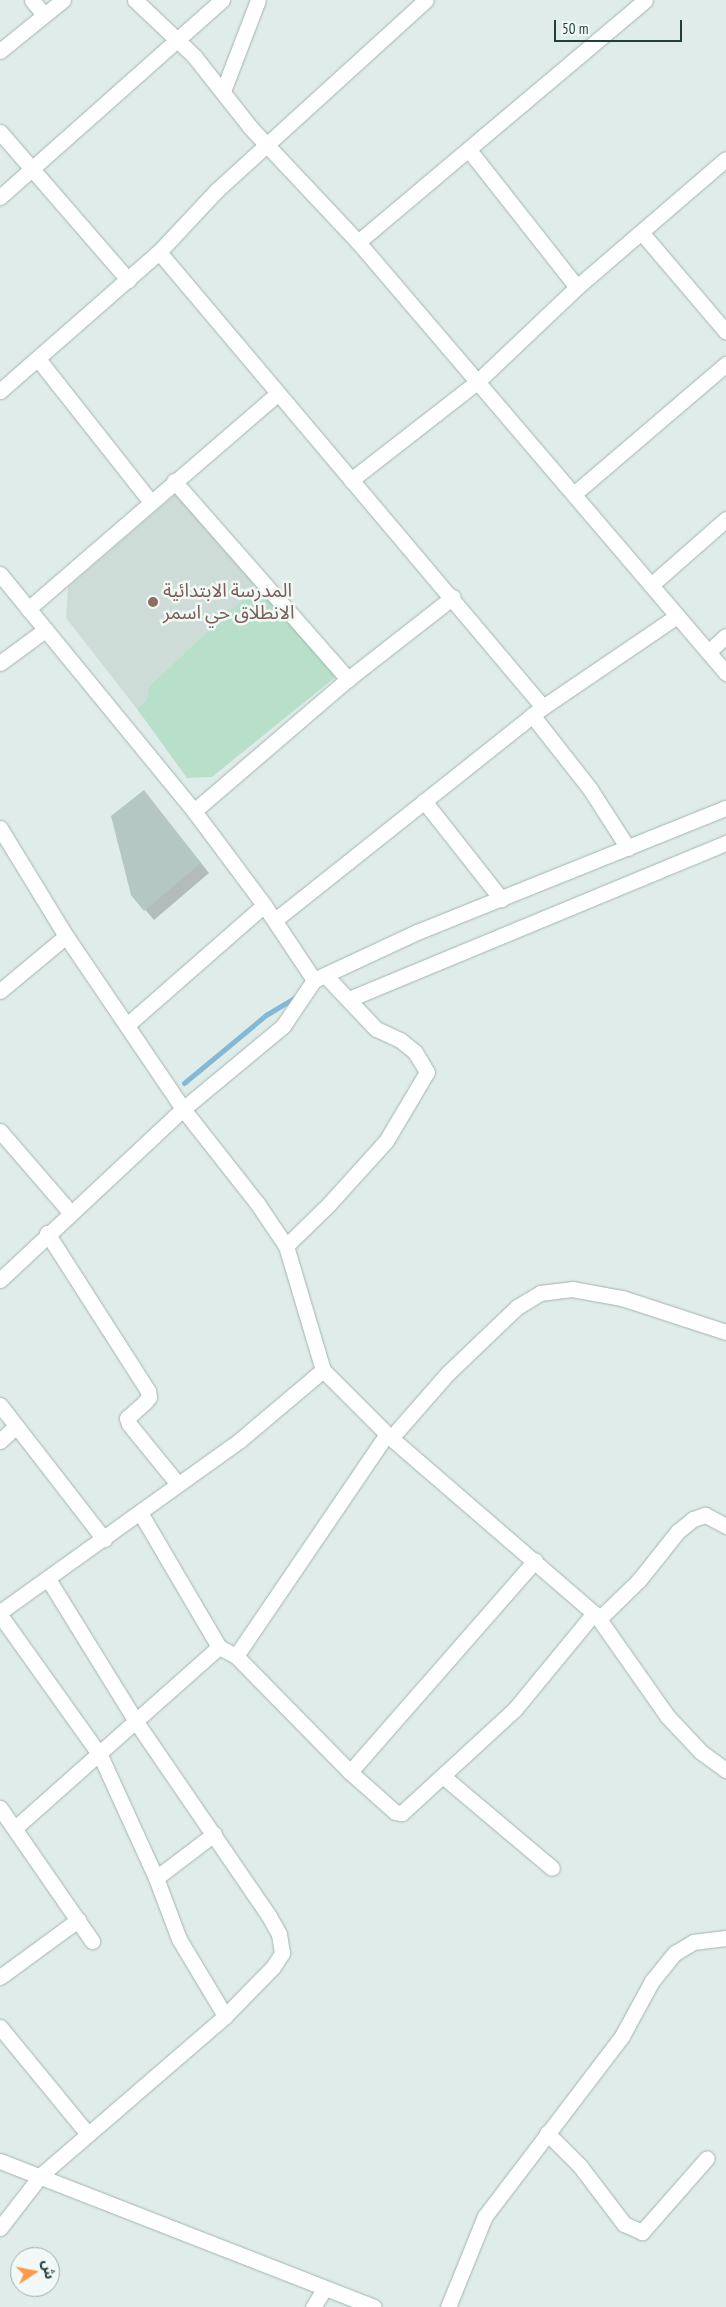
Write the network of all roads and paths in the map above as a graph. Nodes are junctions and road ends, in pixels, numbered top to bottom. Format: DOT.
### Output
graph roads {
  1 [pos="32,0"];
  2 [pos="63,0"];
  3 [pos="135,0"];
  4 [pos="222,0"];
  5 [pos="258,0"];
  6 [pos="426,0"];
  7 [pos="645,0"];
  8 [pos="44,15"];
  9 [pos="177,39"];
  10 [pos="0,51"];
  11 [pos="223,91"];
  12 [pos="0,132"];
  13 [pos="268,145"];
  14 [pos="469,150"];
  15 [pos="726,159"];
  16 [pos="32,171"];
  17 [pos="0,197"];
  18 [pos="641,232"];
  19 [pos="358,242"];
  20 [pos="159,252"];
  21 [pos="128,280"];
  22 [pos="576,287"];
  23 [pos="726,332"];
  24 [pos="38,359"];
  25 [pos="726,364"];
  26 [pos="478,381"];
  27 [pos="1,388"];
  28 [pos="277,394"];
  29 [pos="351,480"];
  30 [pos="174,481"];
  31 [pos="574,493"];
  32 [pos="150,501"];
  33 [pos="726,519"];
  34 [pos="0,574"];
  35 [pos="651,585"];
  36 [pos="453,597"];
  37 [pos="28,609"];
  38 [pos="677,616"];
  39 [pos="45,630"];
  40 [pos="726,636"];
  41 [pos="708,652"];
  42 [pos="0,663"];
  43 [pos="726,673"];
  44 [pos="348,679"];
  45 [pos="538,711"];
  46 [pos="424,801"];
  47 [pos="726,808"];
  48 [pos="194,811"];
  49 [pos="0,828"];
  50 [pos="726,843"];
  51 [pos="628,848"];
  52 [pos="502,899"];
  53 [pos="264,905"];
  54 [pos="274,920"];
  55 [pos="66,936"];
  56 [pos="320,978"];
  57 [pos="0,991"];
  58 [pos="349,999"];
  59 [pos="127,1025"];
  60 [pos="183,1109"];
  61 [pos="0,1131"];
  62 [pos="70,1212"];
  63 [pos="48,1233"];
  64 [pos="286,1246"];
  65 [pos="0,1280"];
  66 [pos="726,1332"];
  67 [pos="323,1370"];
  68 [pos="0,1405"];
  69 [pos="16,1426"];
  70 [pos="389,1436"];
  71 [pos="0,1441"];
  72 [pos="178,1484"];
  73 [pos="141,1514"];
  74 [pos="726,1526"];
  75 [pos="104,1539"];
  76 [pos="535,1561"];
  77 [pos="48,1578"];
  78 [pos="0,1614"];
  79 [pos="597,1616"];
  80 [pos="219,1647"];
  81 [pos="236,1656"];
  82 [pos="137,1723"];
  83 [pos="100,1755"];
  84 [pos="726,1770"];
  85 [pos="350,1772"];
  86 [pos="444,1777"];
  87 [pos="5,1819"];
  88 [pos="214,1834"];
  89 [pos="552,1868"];
  90 [pos="156,1878"];
  91 [pos="78,1920"];
  92 [pos="726,1938"];
  93 [pos="92,1941"];
  94 [pos="0,1977"];
  95 [pos="225,2016"];
  96 [pos="0,2027"];
  97 [pos="87,2133"];
  98 [pos="547,2133"];
  99 [pos="707,2158"];
  100 [pos="0,2161"];
  101 [pos="41,2175"];
  102 [pos="0,2228"];
  103 [pos="325,2288"];
  104 [pos="313,2307"];
  105 [pos="374,2307"];
  106 [pos="448,2307"];
  1 -- 8 [label="street"];
  2 -- 8 [label="street"];
  3 -- 9 [label="street"];
  4 -- 9 [label="street"];
  5 -- 11 [label="street"];
  6 -- 13 [label="street"];
  7 -- 14 [label="street"];
  8 -- 10 [label="street"];
  9 -- 11 [label="street"];
  9 -- 16 [label="street"];
  11 -- 13 [label="street"];
  12 -- 16 [label="street"];
  13 -- 19 [label="street"];
  13 -- 20 [label="street"];
  14 -- 19 [label="street"];
  14 -- 22 [label="street"];
  15 -- 18 [label="street"];
  16 -- 17 [label="street"];
  16 -- 21 [label="street"];
  18 -- 22 [label="street"];
  18 -- 23 [label="street"];
  19 -- 26 [label="street"];
  20 -- 21 [label="street"];
  20 -- 28 [label="street"];
  21 -- 24 [label="street"];
  22 -- 26 [label="street"];
  24 -- 27 [label="street"];
  24 -- 32 [label="street"];
  25 -- 31 [label="street"];
  26 -- 29 [label="street"];
  26 -- 31 [label="street"];
  28 -- 29 [label="street"];
  28 -- 30 [label="street"];
  29 -- 36 [label="street"];
  30 -- 32 [label="street"];
  30 -- 44 [label="street"];
  31 -- 35 [label="street"];
  32 -- 37 [label="street"];
  33 -- 35 [label="street"];
  34 -- 37 [label="street"];
  35 -- 38 [label="street"];
  36 -- 44 [label="street"];
  36 -- 45 [label="street"];
  37 -- 39 [label="street"];
  38 -- 41 [label="street"];
  38 -- 45 [label="street"];
  39 -- 42 [label="street"];
  39 -- 48 [label="street"];
  40 -- 41 [label="street"];
  41 -- 43 [label="street"];
  44 -- 48 [label="street"];
  45 -- 46 [label="street"];
  45 -- 51 [label="street"];
  46 -- 52 [label="street"];
  46 -- 54 [label="street"];
  47 -- 51 [label="street"];
  48 -- 53 [label="street"];
  49 -- 55 [label="street"];
  50 -- 58 [label="street"];
  51 -- 52 [label="street"];
  52 -- 56 [label="street"];
  53 -- 54 [label="street"];
  53 -- 59 [label="street"];
  54 -- 56 [label="street"];
  55 -- 57 [label="street"];
  55 -- 59 [label="street"];
  56 -- 58 [label="street"];
  56 -- 60 [label="street"];
  58 -- 64 [label="street"];
  59 -- 60 [label="street"];
  60 -- 62 [label="street"];
  60 -- 64 [label="street"];
  61 -- 62 [label="street"];
  62 -- 63 [label="street"];
  63 -- 65 [label="street"];
  63 -- 72 [label="street"];
  64 -- 67 [label="street"];
  66 -- 70 [label="street"];
  67 -- 70 [label="street"];
  67 -- 72 [label="street"];
  68 -- 69 [label="street"];
  69 -- 71 [label="street"];
  69 -- 75 [label="street"];
  70 -- 76 [label="street"];
  70 -- 81 [label="street"];
  72 -- 73 [label="street"];
  73 -- 75 [label="street"];
  73 -- 80 [label="street"];
  74 -- 79 [label="street"];
  75 -- 77 [label="street"];
  76 -- 79 [label="street"];
  76 -- 85 [label="street"];
  77 -- 78 [label="street"];
  77 -- 82 [label="street"];
  78 -- 83 [label="street"];
  79 -- 84 [label="street"];
  79 -- 86 [label="street"];
  80 -- 81 [label="street"];
  80 -- 82 [label="street"];
  81 -- 85 [label="street"];
  82 -- 83 [label="street"];
  82 -- 88 [label="street"];
  83 -- 87 [label="street"];
  83 -- 90 [label="street"];
  85 -- 86 [label="street"];
  86 -- 89 [label="street"];
  87 -- 91 [label="street"];
  88 -- 90 [label="street"];
  88 -- 95 [label="street"];
  90 -- 95 [label="street"];
  91 -- 93 [label="street"];
  91 -- 94 [label="street"];
  92 -- 98 [label="street"];
  95 -- 97 [label="street"];
  96 -- 97 [label="street"];
  97 -- 101 [label="street"];
  98 -- 99 [label="street"];
  98 -- 106 [label="street"];
  100 -- 101 [label="street"];
  101 -- 102 [label="street"];
  101 -- 103 [label="street"];
  103 -- 104 [label="street"];
  103 -- 105 [label="street"];
}
